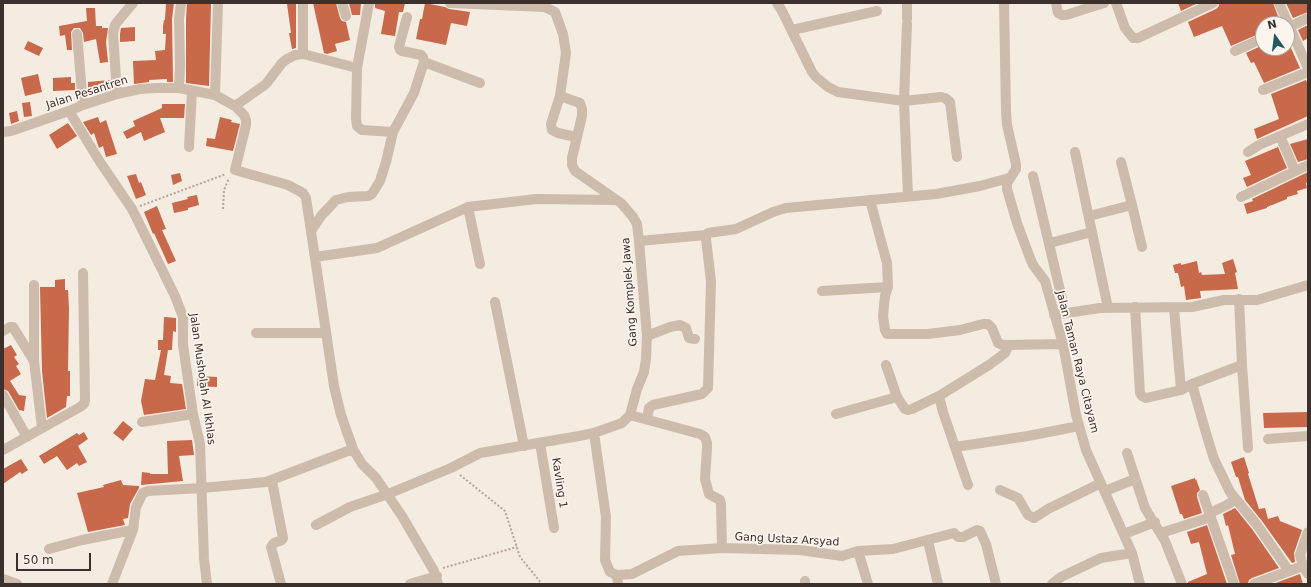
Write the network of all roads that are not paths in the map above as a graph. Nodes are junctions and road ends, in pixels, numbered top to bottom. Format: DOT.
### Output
graph roads {
  1 [pos="133,3"];
  2 [pos="181,3"];
  3 [pos="218,3"];
  4 [pos="303,3"];
  5 [pos="342,3"];
  6 [pos="370,3"];
  7 [pos="452,3"];
  8 [pos="777,3"];
  9 [pos="907,3"];
  10 [pos="1004,3"];
  11 [pos="1056,3"];
  12 [pos="1104,3"];
  13 [pos="1116,3"];
  14 [pos="1213,3"];
  15 [pos="1279,3"];
  16 [pos="877,11"];
  17 [pos="346,16"];
  18 [pos="1284,16"];
  19 [pos="407,18"];
  20 [pos="1308,18"];
  21 [pos="1295,24"];
  22 [pos="792,30"];
  23 [pos="77,34"];
  24 [pos="1255,41"];
  25 [pos="1295,41"];
  26 [pos="1235,50"];
  27 [pos="303,54"];
  28 [pos="424,62"];
  29 [pos="357,68"];
  30 [pos="1308,68"];
  31 [pos="1308,72"];
  32 [pos="480,83"];
  33 [pos="179,88"];
  34 [pos="1263,90"];
  35 [pos="192,91"];
  36 [pos="117,94"];
  37 [pos="216,95"];
  38 [pos="560,96"];
  39 [pos="904,101"];
  40 [pos="83,105"];
  41 [pos="235,106"];
  42 [pos="69,111"];
  43 [pos="1308,124"];
  44 [pos="3,132"];
  45 [pos="393,132"];
  46 [pos="1280,136"];
  47 [pos="576,137"];
  48 [pos="189,147"];
  49 [pos="1075,152"];
  50 [pos="1248,152"];
  51 [pos="957,157"];
  52 [pos="1121,162"];
  53 [pos="1308,165"];
  54 [pos="1295,171"];
  55 [pos="1033,176"];
  56 [pos="1009,178"];
  57 [pos="908,196"];
  58 [pos="1240,197"];
  59 [pos="617,200"];
  60 [pos="870,200"];
  61 [pos="1132,205"];
  62 [pos="468,207"];
  63 [pos="1088,216"];
  64 [pos="311,231"];
  65 [pos="1092,232"];
  66 [pos="706,235"];
  67 [pos="639,241"];
  68 [pos="1050,243"];
  69 [pos="1142,247"];
  70 [pos="316,257"];
  71 [pos="480,264"];
  72 [pos="83,273"];
  73 [pos="34,285"];
  74 [pos="1308,285"];
  75 [pos="888,288"];
  76 [pos="822,291"];
  77 [pos="1239,300"];
  78 [pos="495,302"];
  79 [pos="1063,303"];
  80 [pos="1135,307"];
  81 [pos="1108,308"];
  82 [pos="1174,308"];
  83 [pos="1054,315"];
  84 [pos="3,331"];
  85 [pos="256,333"];
  86 [pos="326,333"];
  87 [pos="647,336"];
  88 [pos="695,339"];
  89 [pos="1063,344"];
  90 [pos="1009,345"];
  91 [pos="34,361"];
  92 [pos="886,365"];
  93 [pos="1242,365"];
  94 [pos="1192,384"];
  95 [pos="1180,390"];
  96 [pos="3,395"];
  97 [pos="939,396"];
  98 [pos="897,397"];
  99 [pos="193,414"];
  100 [pos="836,414"];
  101 [pos="630,415"];
  102 [pos="647,419"];
  103 [pos="142,422"];
  104 [pos="1079,426"];
  105 [pos="42,428"];
  106 [pos="594,433"];
  107 [pos="1308,436"];
  108 [pos="27,437"];
  109 [pos="1268,439"];
  110 [pos="540,443"];
  111 [pos="524,446"];
  112 [pos="955,447"];
  113 [pos="1248,448"];
  114 [pos="353,449"];
  115 [pos="3,450"];
  116 [pos="1127,453"];
  117 [pos="1136,479"];
  118 [pos="272,481"];
  119 [pos="968,484"];
  120 [pos="1103,487"];
  121 [pos="202,488"];
  122 [pos="1000,490"];
  123 [pos="388,494"];
  124 [pos="1203,495"];
  125 [pos="1236,500"];
  126 [pos="1210,515"];
  127 [pos="1155,522"];
  128 [pos="316,525"];
  129 [pos="554,528"];
  130 [pos="133,530"];
  131 [pos="1308,532"];
  132 [pos="1161,533"];
  133 [pos="1124,534"];
  134 [pos="928,541"];
  135 [pos="722,548"];
  136 [pos="49,549"];
  137 [pos="858,551"];
  138 [pos="1132,553"];
  139 [pos="1305,570"];
  140 [pos="1289,571"];
  141 [pos="436,577"];
  142 [pos="3,579"];
  143 [pos="617,580"];
  144 [pos="17,584"];
  145 [pos="112,584"];
  146 [pos="207,584"];
  147 [pos="281,584"];
  148 [pos="410,584"];
  149 [pos="868,584"];
  150 [pos="938,584"];
  151 [pos="996,584"];
  152 [pos="1052,584"];
  153 [pos="1140,584"];
  154 [pos="1182,584"];
  155 [pos="1234,584"];
  156 [pos="1254,584"];
  1 -- 36 [label="street"];
  2 -- 33 [label="street"];
  3 -- 37 [label="street"];
  4 -- 27 [label="street"];
  5 -- 17 [label="street"];
  6 -- 29 [label="street"];
  7 -- 38 [label="street"];
  8 -- 22 [label="street"];
  9 -- 39 [label="street"];
  10 -- 56 [label="street, Jalan Taman Raya Citayam"];
  11 -- 12 [label="street"];
  13 -- 14 [label="street"];
  15 -- 18 [label="street"];
  16 -- 22 [label="street"];
  19 -- 28 [label="street"];
  20 -- 21 [label="street"];
  22 -- 39 [label="street"];
  23 -- 40 [label="street"];
  24 -- 26 [label="street"];
  25 -- 30 [label="street"];
  27 -- 29 [label="street"];
  27 -- 41 [label="street"];
  28 -- 32 [label="street"];
  28 -- 45 [label="street"];
  29 -- 45 [label="street"];
  31 -- 34 [label="street"];
  33 -- 35 [label="street, Jalan Pesantren"];
  33 -- 36 [label="street, Jalan Pesantren"];
  35 -- 37 [label="street, Jalan Pesantren"];
  35 -- 48 [label="street"];
  36 -- 40 [label="street, Jalan Pesantren"];
  37 -- 41 [label="street, Jalan Pesantren"];
  38 -- 47 [label="street, Gang Komplek Jawa"];
  38 -- 47 [label="street"];
  39 -- 51 [label="street"];
  39 -- 57 [label="street"];
  40 -- 42 [label="street, Jalan Pesantren"];
  41 -- 64 [label="street, Jalan Pesantren"];
  42 -- 44 [label="street, Jalan Pesantren"];
  42 -- 99 [label="street, Jalan Musholah Al Ikhlas"];
  43 -- 46 [label="street"];
  45 -- 64 [label="street"];
  46 -- 50 [label="street"];
  46 -- 54 [label="street"];
  47 -- 59 [label="street, Gang Komplek Jawa"];
  49 -- 63 [label="street"];
  52 -- 61 [label="street"];
  53 -- 54 [label="street"];
  54 -- 58 [label="street"];
  55 -- 68 [label="street"];
  56 -- 57 [label="street"];
  56 -- 83 [label="street, Jalan Taman Raya Citayam"];
  57 -- 60 [label="street"];
  59 -- 62 [label="street"];
  59 -- 67 [label="street, Gang Komplek Jawa"];
  60 -- 66 [label="street"];
  60 -- 75 [label="street"];
  61 -- 63 [label="street"];
  61 -- 69 [label="street"];
  62 -- 70 [label="street"];
  62 -- 71 [label="street"];
  63 -- 65 [label="street"];
  64 -- 70 [label="street"];
  65 -- 68 [label="street"];
  65 -- 81 [label="street"];
  66 -- 67 [label="street"];
  66 -- 102 [label="street"];
  67 -- 87 [label="street, Gang Komplek Jawa"];
  68 -- 79 [label="street"];
  70 -- 86 [label="street"];
  72 -- 105 [label="street"];
  73 -- 91 [label="street"];
  74 -- 77 [label="street"];
  75 -- 76 [label="street"];
  75 -- 90 [label="street"];
  77 -- 82 [label="street"];
  77 -- 93 [label="street"];
  78 -- 111 [label="street"];
  80 -- 81 [label="street"];
  80 -- 82 [label="street"];
  80 -- 95 [label="street"];
  81 -- 83 [label="street"];
  82 -- 95 [label="street"];
  83 -- 89 [label="street, Jalan Taman Raya Citayam"];
  84 -- 91 [label="street"];
  85 -- 86 [label="street"];
  86 -- 114 [label="street"];
  87 -- 88 [label="street"];
  87 -- 101 [label="street, Gang Komplek Jawa"];
  89 -- 90 [label="street"];
  89 -- 104 [label="street, Jalan Taman Raya Citayam"];
  90 -- 97 [label="street"];
  91 -- 105 [label="street"];
  92 -- 98 [label="street"];
  93 -- 94 [label="street"];
  93 -- 113 [label="street"];
  94 -- 95 [label="street"];
  94 -- 125 [label="street"];
  96 -- 108 [label="street"];
  97 -- 98 [label="street"];
  97 -- 112 [label="street"];
  98 -- 100 [label="street"];
  99 -- 103 [label="street"];
  99 -- 121 [label="street, Jalan Musholah Al Ikhlas"];
  101 -- 102 [label="street"];
  101 -- 106 [label="street"];
  102 -- 135 [label="street"];
  104 -- 112 [label="street"];
  104 -- 120 [label="street, Jalan Taman Raya Citayam"];
  105 -- 108 [label="street"];
  106 -- 110 [label="street"];
  106 -- 143 [label="street"];
  107 -- 109 [label="street"];
  108 -- 115 [label="street"];
  110 -- 111 [label="street"];
  110 -- 129 [label="street, Kavling 1"];
  111 -- 123 [label="street"];
  112 -- 119 [label="street"];
  114 -- 118 [label="street"];
  114 -- 123 [label="street"];
  116 -- 117 [label="street"];
  117 -- 120 [label="street"];
  117 -- 127 [label="street"];
  118 -- 121 [label="street"];
  118 -- 147 [label="street"];
  120 -- 122 [label="street"];
  120 -- 133 [label="street, Jalan Taman Raya Citayam"];
  121 -- 130 [label="street"];
  121 -- 146 [label="street, Jalan Musholah Al Ikhlas"];
  123 -- 128 [label="street"];
  123 -- 141 [label="street"];
  124 -- 126 [label="street"];
  125 -- 126 [label="street"];
  125 -- 140 [label="street"];
  126 -- 132 [label="street"];
  126 -- 155 [label="street"];
  127 -- 132 [label="street"];
  127 -- 133 [label="street"];
  130 -- 136 [label="street"];
  130 -- 145 [label="street"];
  131 -- 139 [label="street"];
  132 -- 154 [label="street"];
  133 -- 138 [label="street, Jalan Taman Raya Citayam"];
  134 -- 137 [label="street, Gang Ustaz Arsyad"];
  134 -- 150 [label="street"];
  134 -- 151 [label="street, Gang Ustaz Arsyad"];
  135 -- 137 [label="street, Gang Ustaz Arsyad"];
  135 -- 143 [label="street, Gang Ustaz Arsyad"];
  137 -- 149 [label="street"];
  138 -- 152 [label="street"];
  138 -- 153 [label="street, Jalan Taman Raya Citayam"];
  139 -- 140 [label="street"];
  140 -- 156 [label="street"];
  141 -- 148 [label="street"];
  142 -- 144 [label="street"];
}
